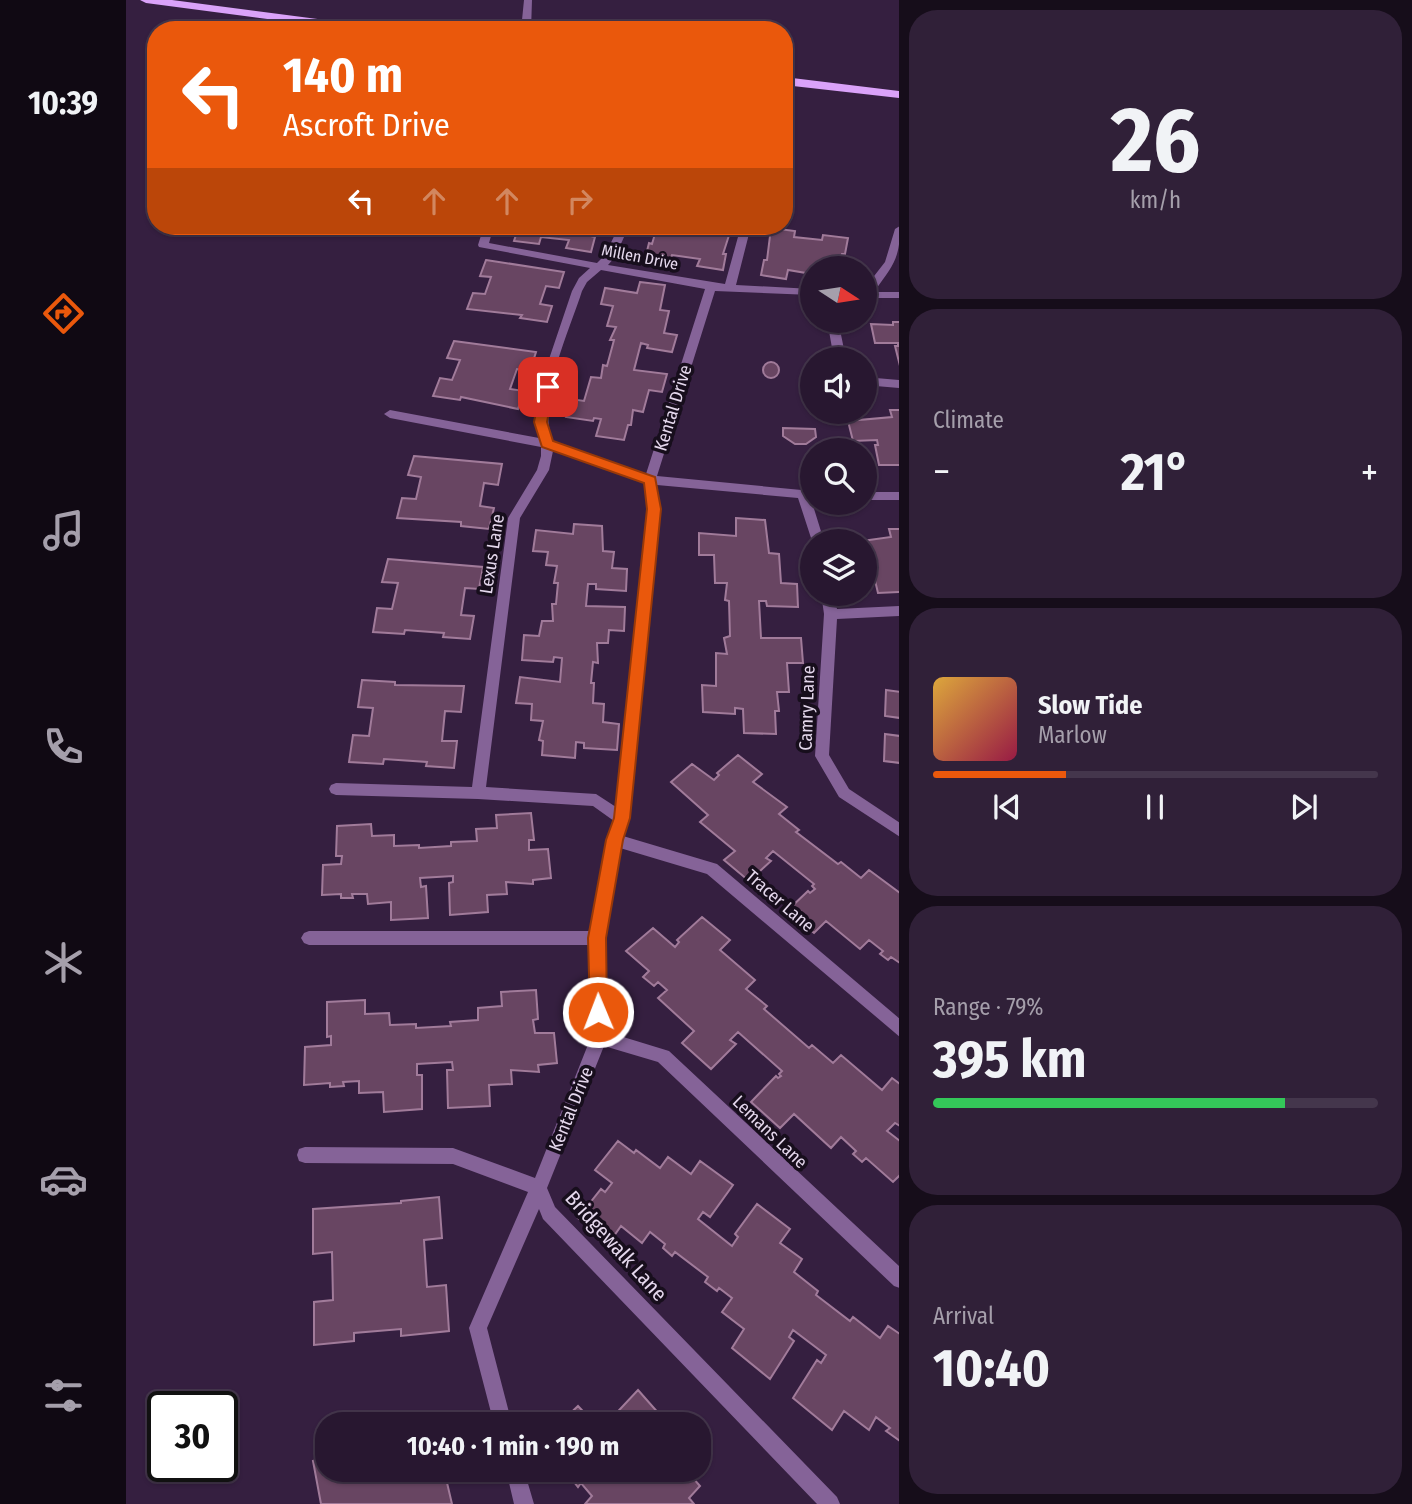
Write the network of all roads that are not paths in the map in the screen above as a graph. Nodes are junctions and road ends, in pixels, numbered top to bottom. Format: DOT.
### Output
graph roads {
  1 [pos="146,0"];
  2 [pos="528,0"];
  3 [pos="309,21"];
  4 [pos="527,21"];
  5 [pos="793,82"];
  6 [pos="899,95"];
  7 [pos="899,229"];
  8 [pos="486,235"];
  9 [pos="620,235"];
  10 [pos="744,235"];
  11 [pos="600,265"];
  12 [pos="877,279"];
  13 [pos="711,287"];
  14 [pos="730,288"];
  15 [pos="800,291"];
  16 [pos="877,295"];
  17 [pos="899,295"];
  18 [pos="877,382"];
  19 [pos="899,384"];
  20 [pos="390,414"];
  21 [pos="547,444"];
  22 [pos="650,480"];
  23 [pos="800,494"];
  24 [pos="877,496"];
  25 [pos="899,496"];
  26 [pos="829,606"];
  27 [pos="899,611"];
  28 [pos="831,614"];
  29 [pos="336,789"];
  30 [pos="478,793"];
  31 [pos="622,818"];
  32 [pos="899,831"];
  33 [pos="614,840"];
  34 [pos="309,938"];
  35 [pos="597,938"];
  36 [pos="899,1030"];
  37 [pos="599,1037"];
  38 [pos="305,1155"];
  39 [pos="539,1188"];
  40 [pos="899,1280"];
  41 [pos="500,1412"];
  42 [pos="518,1482"];
  43 [pos="524,1504"];
  44 [pos="830,1504"];
  1 -- 3 [label="main road"];
  2 -- 4 [label="street"];
  5 -- 6 [label="main road"];
  7 -- 12 [label="street"];
  8 -- 11 [label="street, Millen Drive"];
  9 -- 11 [label="street, Lexus Lane"];
  10 -- 14 [label="street"];
  11 -- 13 [label="street, Millen Drive"];
  11 -- 21 [label="street, Lexus Lane"];
  13 -- 14 [label="street, Millen Drive"];
  13 -- 22 [label="street, Kental Drive"];
  14 -- 15 [label="street, Millen Drive"];
  16 -- 17 [label="street"];
  18 -- 19 [label="street"];
  20 -- 21 [label="street"];
  21 -- 22 [label="street"];
  21 -- 30 [label="street, Lexus Lane"];
  22 -- 23 [label="street"];
  22 -- 31 [label="street, Kental Drive"];
  24 -- 25 [label="street"];
  26 -- 28 [label="street, Camry Lane"];
  27 -- 28 [label="street"];
  28 -- 32 [label="street, Camry Lane"];
  29 -- 30 [label="street"];
  30 -- 31 [label="street"];
  31 -- 33 [label="street, Kental Drive"];
  33 -- 35 [label="street, Kental Drive"];
  33 -- 36 [label="street, Tracer Lane"];
  34 -- 35 [label="street"];
  35 -- 37 [label="street, Kental Drive"];
  37 -- 39 [label="street, Kental Drive"];
  37 -- 40 [label="street, Lemans Lane"];
  38 -- 39 [label="street, Bridgewalk Lane"];
  39 -- 41 [label="street, Kental Drive"];
  39 -- 44 [label="street, Bridgewalk Lane"];
  42 -- 43 [label="street"];
}
